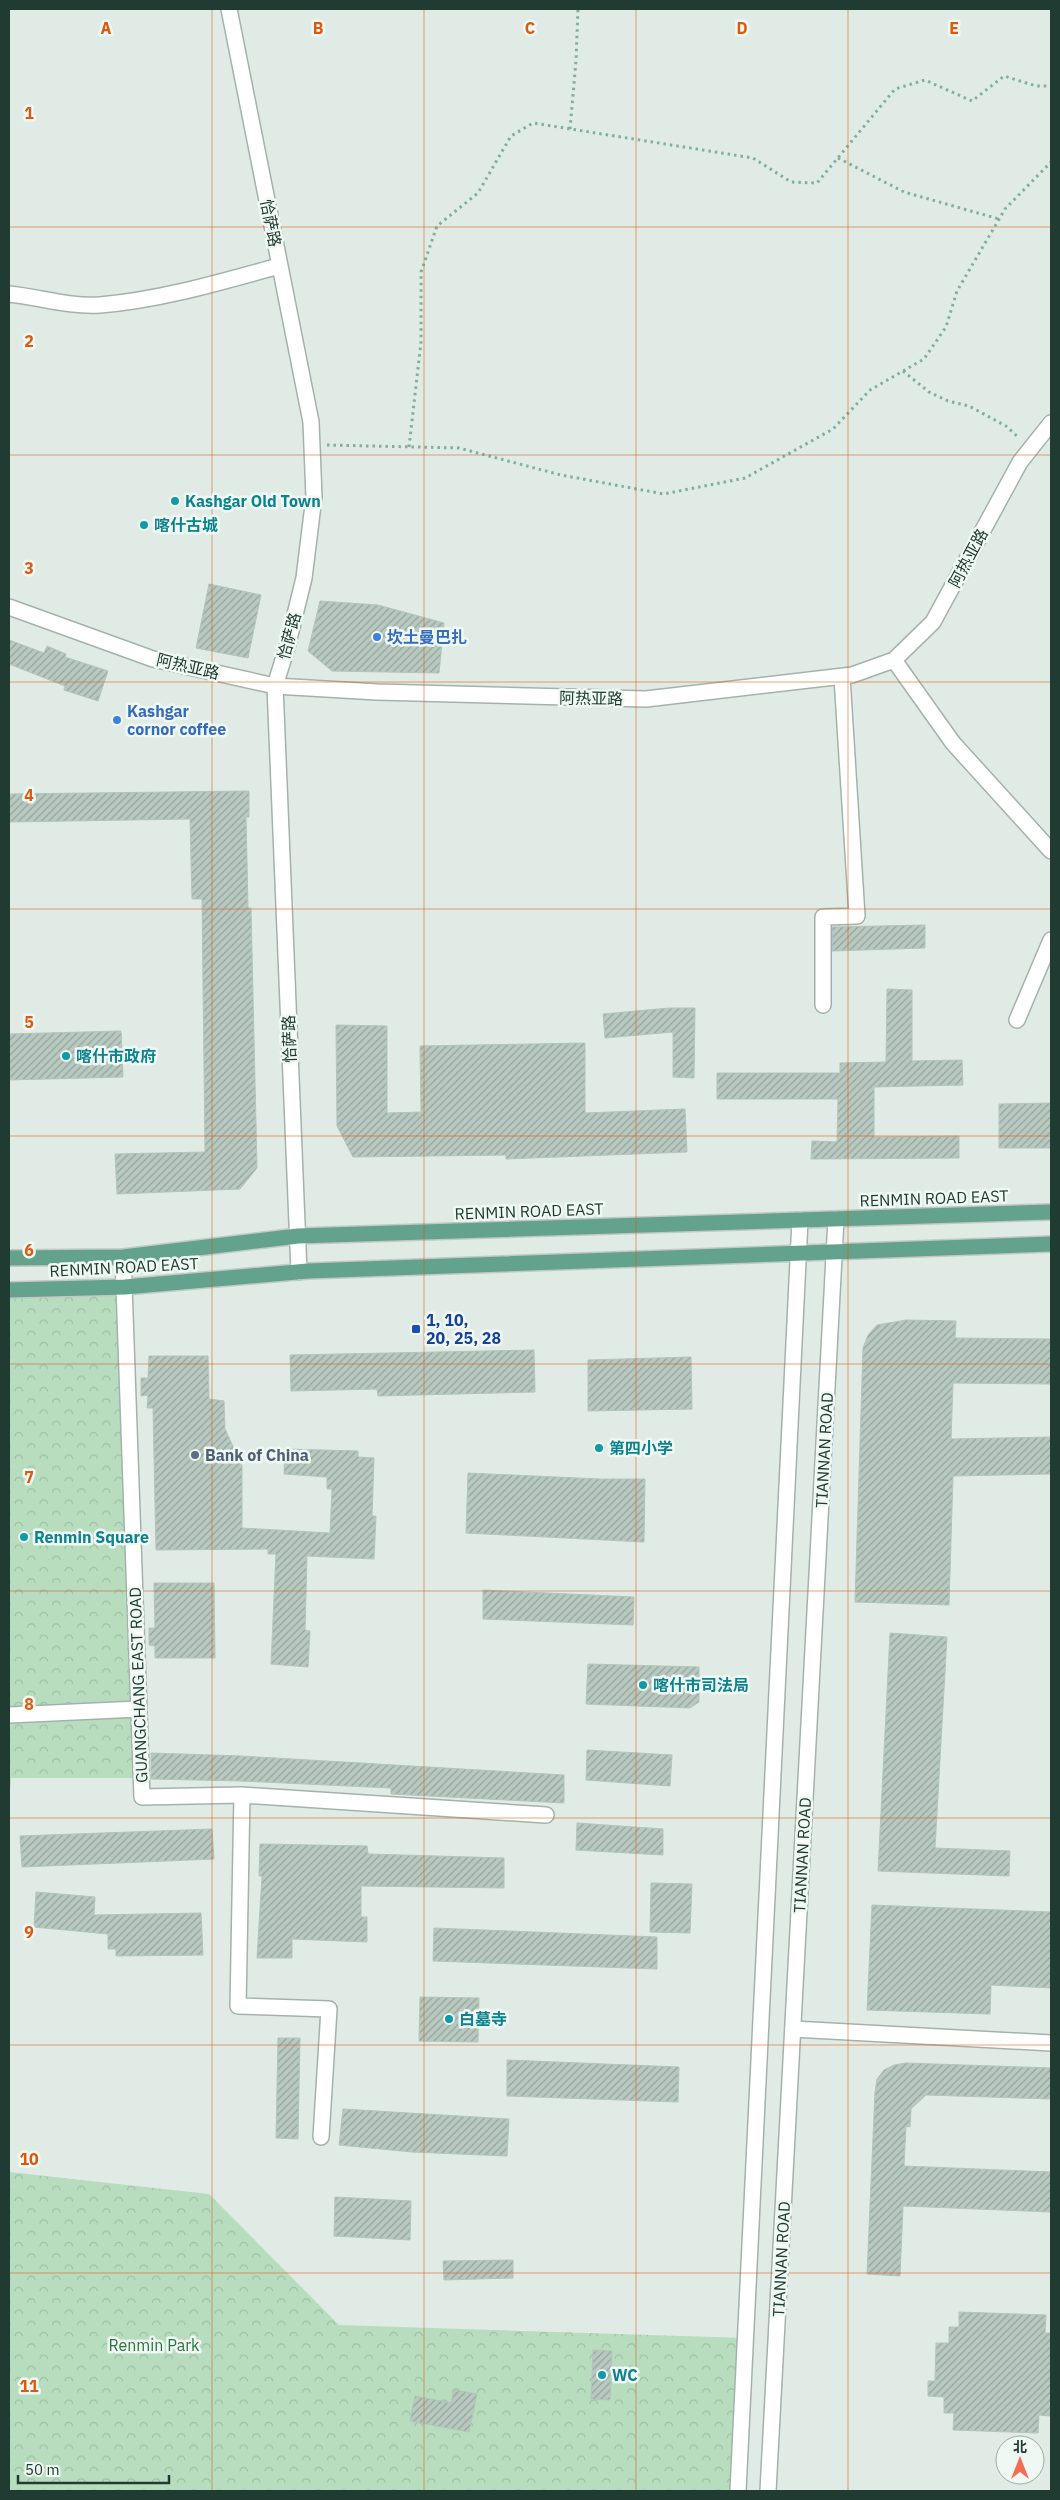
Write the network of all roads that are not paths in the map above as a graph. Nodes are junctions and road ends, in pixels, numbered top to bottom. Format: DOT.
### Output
graph roads {
  1 [pos="229,9"];
  2 [pos="279,266"];
  3 [pos="9,294"];
  4 [pos="1051,423"];
  5 [pos="9,607"];
  6 [pos="894,660"];
  7 [pos="842,677"];
  8 [pos="275,686"];
  9 [pos="1051,851"];
  10 [pos="1051,940"];
  11 [pos="823,1005"];
  12 [pos="1017,1020"];
  13 [pos="1051,1212"];
  14 [pos="836,1218"];
  15 [pos="800,1220"];
  16 [pos="298,1236"];
  17 [pos="1051,1244"];
  18 [pos="835,1252"];
  19 [pos="800,1253"];
  20 [pos="123,1257"];
  21 [pos="9,1258"];
  22 [pos="299,1272"];
  23 [pos="125,1287"];
  24 [pos="9,1290"];
  25 [pos="139,1709"];
  26 [pos="9,1715"];
  27 [pos="242,1795"];
  28 [pos="546,1815"];
  29 [pos="793,2030"];
  30 [pos="1051,2043"];
  31 [pos="321,2137"];
  32 [pos="738,2491"];
  33 [pos="768,2491"];
  1 -- 2 [label="street, 恰萨路"];
  2 -- 3 [label="street"];
  2 -- 8 [label="street, 恰萨路"];
  4 -- 6 [label="street, 阿热亚路"];
  5 -- 8 [label="street, 阿热亚路"];
  6 -- 7 [label="street, 阿热亚路"];
  6 -- 9 [label="street"];
  7 -- 8 [label="street, 阿热亚路"];
  7 -- 11 [label="street"];
  8 -- 16 [label="street, 恰萨路"];
  10 -- 12 [label="street"];
  13 -- 14 [label="main road, RENMIN ROAD EAST"];
  14 -- 15 [label="main road, RENMIN ROAD EAST"];
  14 -- 18 [label="street, TIANNAN ROAD"];
  15 -- 16 [label="main road, RENMIN ROAD EAST"];
  15 -- 19 [label="street, TIANNAN ROAD"];
  16 -- 20 [label="main road, RENMIN ROAD EAST"];
  16 -- 22 [label="street, 恰萨路"];
  17 -- 18 [label="main road, RENMIN ROAD EAST"];
  18 -- 19 [label="main road, RENMIN ROAD EAST"];
  18 -- 29 [label="street, TIANNAN ROAD"];
  19 -- 22 [label="main road, RENMIN ROAD EAST"];
  19 -- 32 [label="street, TIANNAN ROAD"];
  20 -- 21 [label="main road, RENMIN ROAD EAST"];
  20 -- 23 [label="street, GUANGCHANG EAST ROAD"];
  22 -- 23 [label="main road, RENMIN ROAD EAST"];
  23 -- 24 [label="main road, RENMIN ROAD EAST"];
  23 -- 25 [label="street, GUANGCHANG EAST ROAD"];
  25 -- 26 [label="street"];
  25 -- 27 [label="street, GUANGCHANG EAST ROAD"];
  27 -- 28 [label="street, GUANGCHANG EAST ROAD"];
  27 -- 31 [label="street"];
  29 -- 30 [label="street"];
  29 -- 33 [label="street, TIANNAN ROAD"];
}
